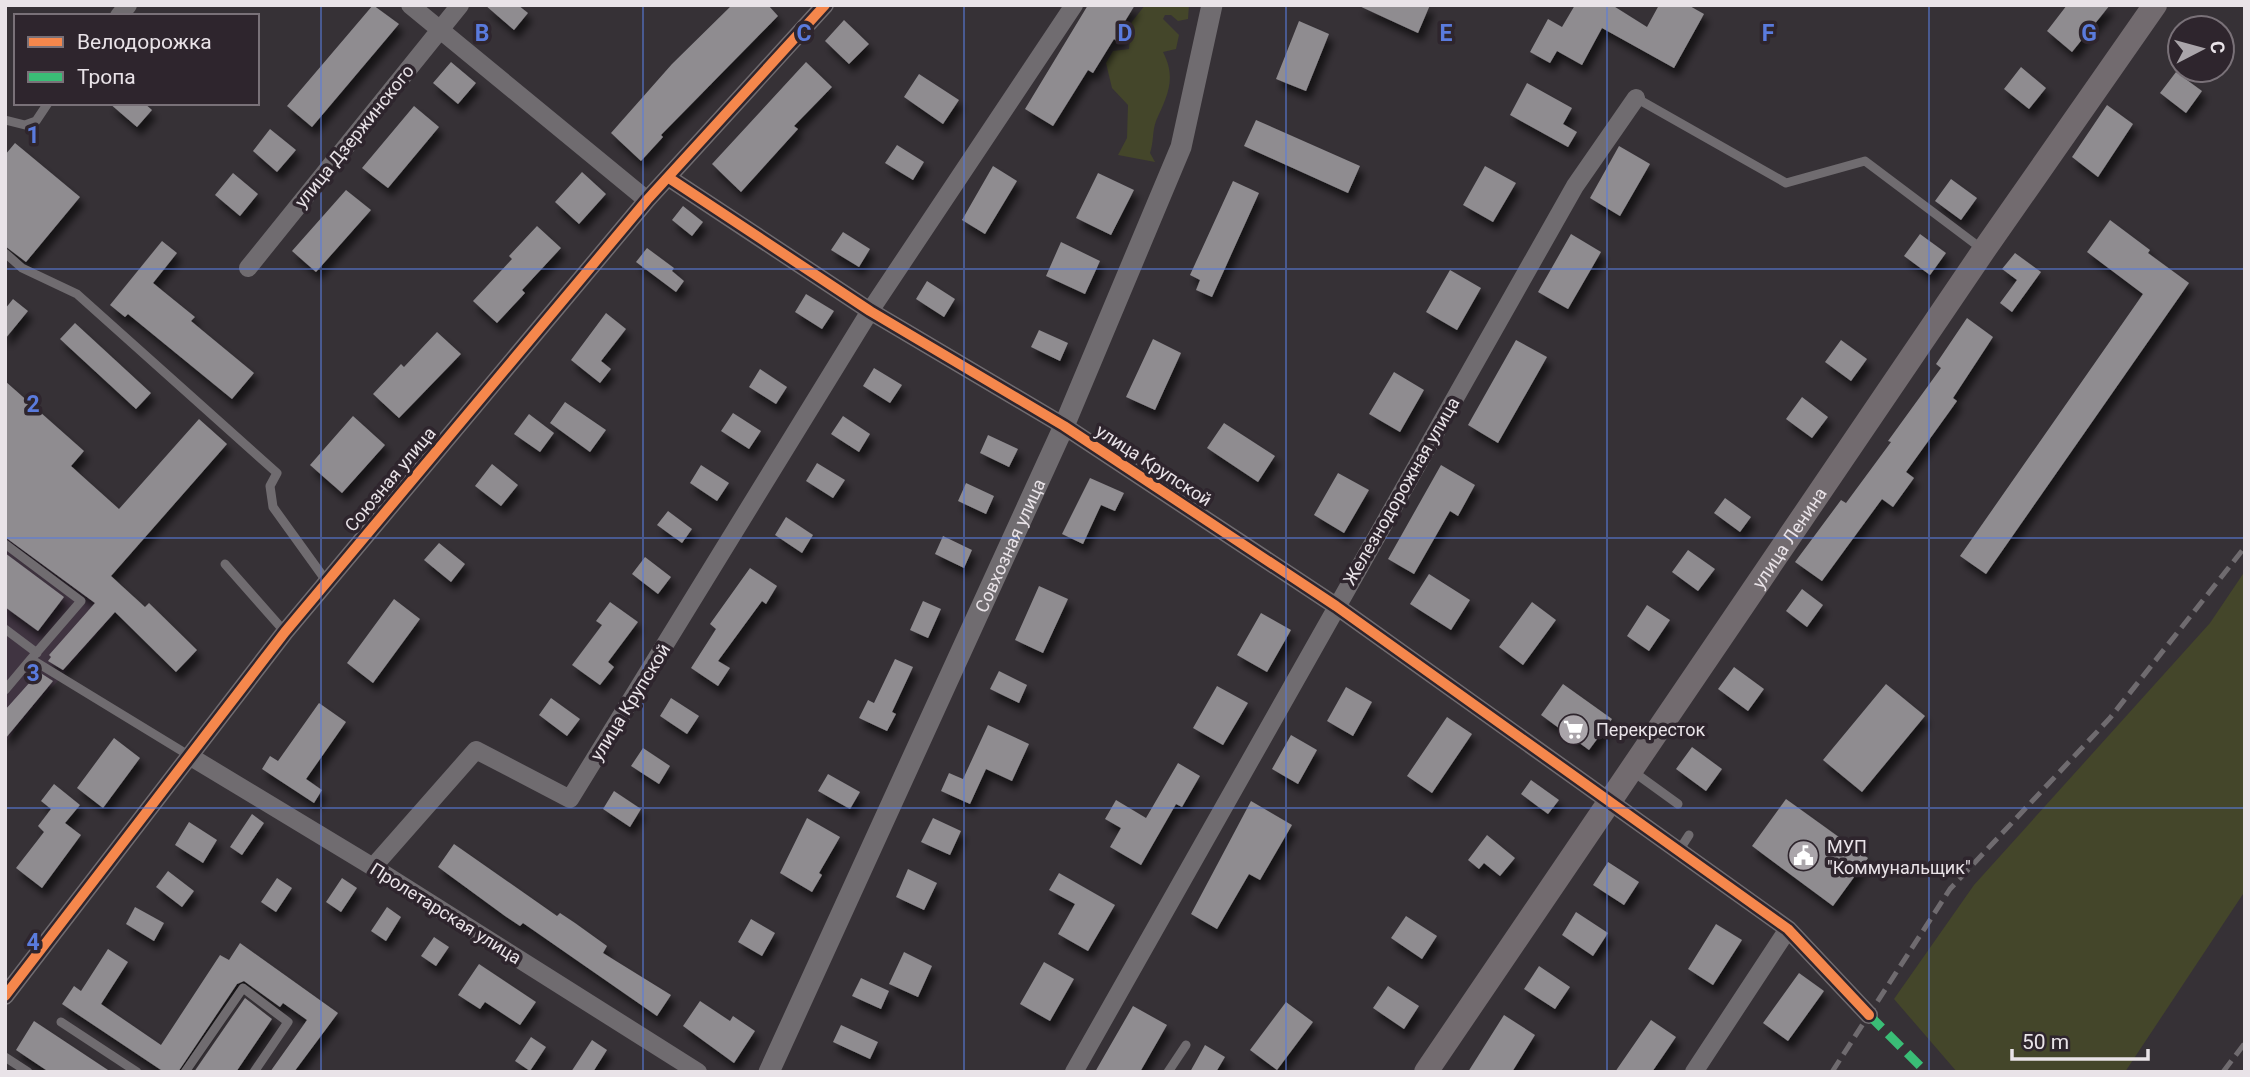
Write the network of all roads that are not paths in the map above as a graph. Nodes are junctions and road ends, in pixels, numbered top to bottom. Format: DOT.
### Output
graph roads {
  1 [pos="410,5"];
  2 [pos="460,5"];
  3 [pos="825,5"];
  4 [pos="1074,5"];
  5 [pos="1212,5"];
  6 [pos="2155,5"];
  7 [pos="439,30"];
  8 [pos="1636,98"];
  9 [pos="47,105"];
  10 [pos="5,120"];
  11 [pos="669,178"];
  12 [pos="647,200"];
  13 [pos="1984,250"];
  14 [pos="5,253"];
  15 [pos="248,268"];
  16 [pos="870,310"];
  17 [pos="1063,426"];
  18 [pos="5,544"];
  19 [pos="225,564"];
  20 [pos="327,582"];
  21 [pos="1336,606"];
  22 [pos="5,629"];
  23 [pos="285,632"];
  24 [pos="34,656"];
  25 [pos="5,690"];
  26 [pos="191,757"];
  27 [pos="1630,769"];
  28 [pos="1608,802"];
  29 [pos="1678,804"];
  30 [pos="1689,835"];
  31 [pos="1678,852"];
  32 [pos="373,867"];
  33 [pos="1788,929"];
  34 [pos="5,996"];
  35 [pos="1869,1015"];
  36 [pos="61,1022"];
  37 [pos="1186,1045"];
  38 [pos="5,1057"];
  39 [pos="28,1072"];
  40 [pos="137,1072"];
  41 [pos="185,1072"];
  42 [pos="254,1072"];
  43 [pos="698,1072"];
  44 [pos="769,1072"];
  45 [pos="1074,1072"];
  46 [pos="1168,1072"];
  47 [pos="1426,1072"];
  48 [pos="1694,1072"];
  1 -- 7 [label="street"];
  2 -- 7 [label="street, улица Дзержинского"];
  3 -- 11 [label="street, Союзная улица"];
  4 -- 16 [label="street, улица Крупской"];
  5 -- 17 [label="street, Совхозная улица"];
  6 -- 13 [label="main road, улица Ленина"];
  7 -- 12 [label="street"];
  7 -- 15 [label="street, улица Дзержинского"];
  8 -- 13 [label="lane"];
  8 -- 21 [label="street, Железнодорожная улица"];
  9 -- 10 [label="lane"];
  11 -- 12 [label="street, Союзная улица"];
  11 -- 16 [label="street, улица Крупской"];
  12 -- 20 [label="street, Союзная улица"];
  13 -- 27 [label="main road, улица Ленина"];
  14 -- 20 [label="lane"];
  16 -- 17 [label="street, улица Крупской"];
  16 -- 32 [label="street, улица Крупской"];
  17 -- 21 [label="street, улица Крупской"];
  17 -- 44 [label="street, Совхозная улица"];
  18 -- 24 [label="lane"];
  19 -- 23 [label="lane"];
  20 -- 23 [label="street, Союзная улица"];
  21 -- 28 [label="street, улица Крупской"];
  21 -- 45 [label="street, Железнодорожная улица"];
  22 -- 24 [label="lane"];
  23 -- 26 [label="street, Союзная улица"];
  24 -- 25 [label="lane"];
  24 -- 26 [label="lane"];
  26 -- 32 [label="street, Пролетарская улица"];
  26 -- 34 [label="street, Союзная улица"];
  27 -- 28 [label="main road, улица Ленина"];
  27 -- 29 [label="lane"];
  28 -- 31 [label="street, улица Крупской"];
  28 -- 47 [label="main road, улица Ленина"];
  30 -- 31 [label="lane"];
  31 -- 33 [label="street, улица Крупской"];
  32 -- 43 [label="street, Пролетарская улица"];
  33 -- 35 [label="street, улица Крупской"];
  33 -- 48 [label="street"];
  36 -- 40 [label="lane"];
  37 -- 46 [label="lane"];
  38 -- 39 [label="lane"];
  41 -- 42 [label="lane"];
}
